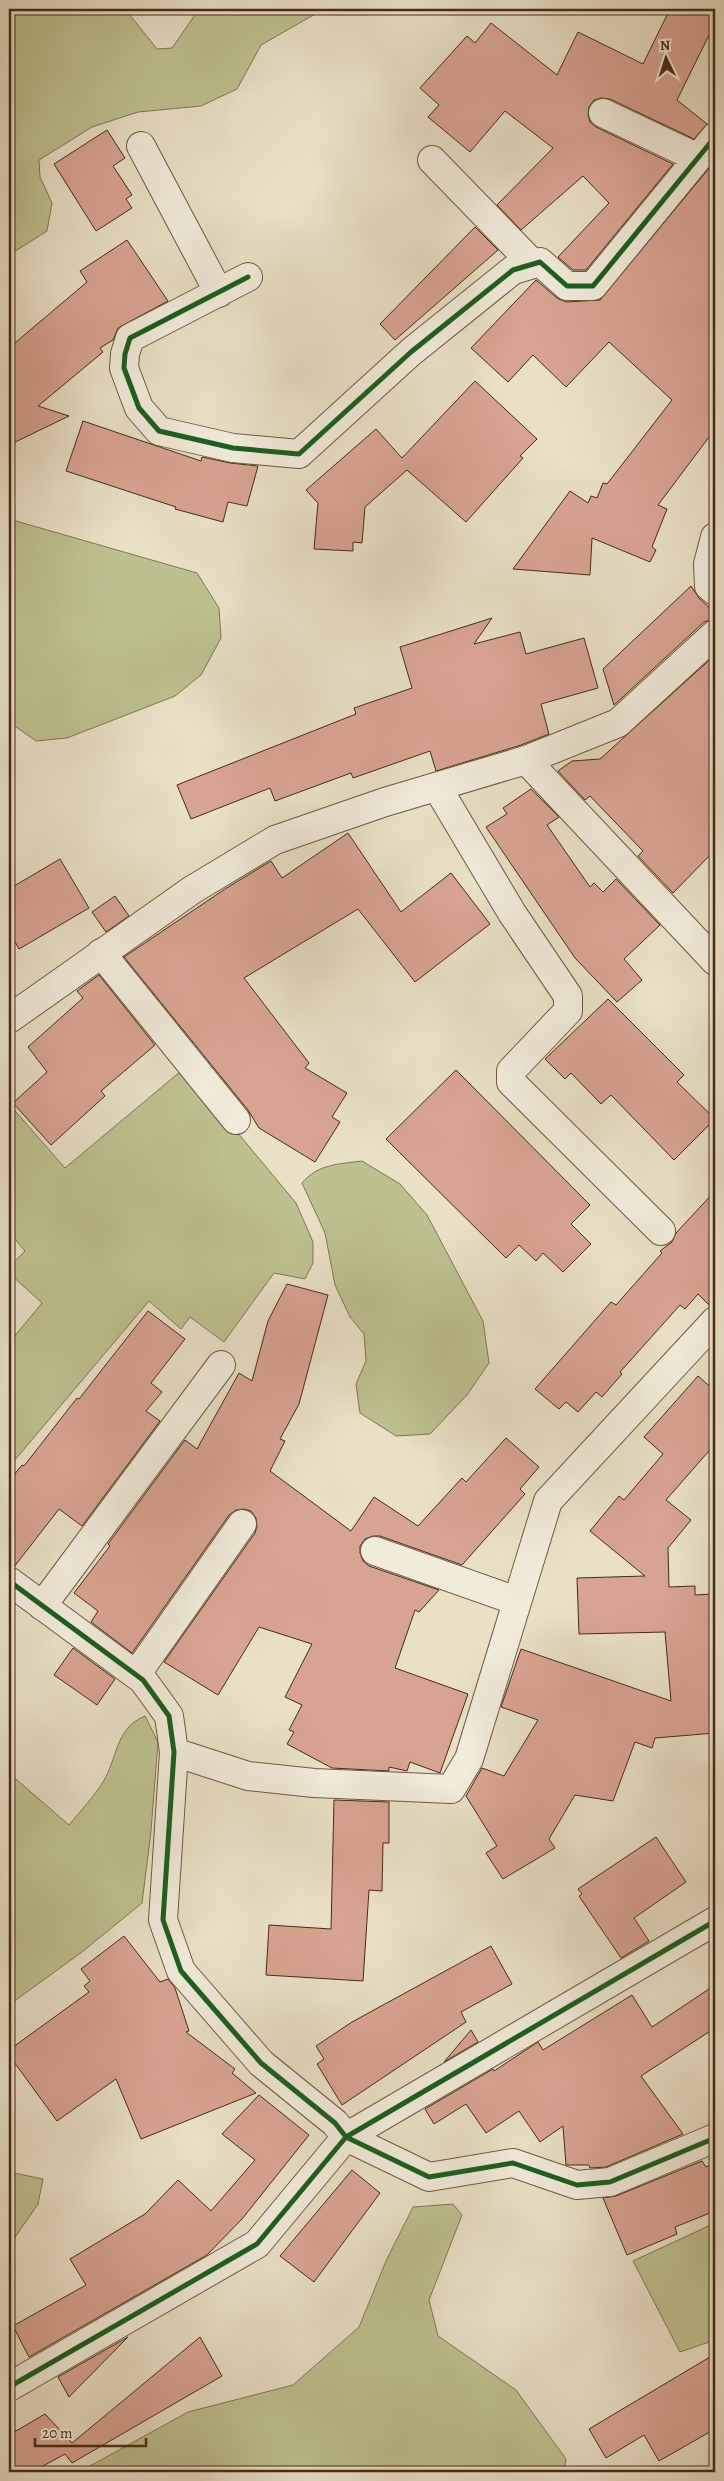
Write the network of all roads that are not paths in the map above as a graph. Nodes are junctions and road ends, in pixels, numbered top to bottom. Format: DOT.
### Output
graph roads {
  1 [pos="603,113"];
  2 [pos="715,137"];
  3 [pos="141,146"];
  4 [pos="698,158"];
  5 [pos="432,160"];
  6 [pos="533,264"];
  7 [pos="248,277"];
  8 [pos="219,293"];
  9 [pos="715,537"];
  10 [pos="715,591"];
  11 [pos="715,634"];
  12 [pos="526,760"];
  13 [pos="436,787"];
  14 [pos="101,953"];
  15 [pos="715,960"];
  16 [pos="9,1019"];
  17 [pos="236,1120"];
  18 [pos="661,1231"];
  19 [pos="715,1321"];
  20 [pos="221,1365"];
  21 [pos="242,1524"];
  22 [pos="375,1551"];
  23 [pos="9,1581"];
  24 [pos="517,1602"];
  25 [pos="42,1606"];
  26 [pos="136,1675"];
  27 [pos="174,1752"];
  28 [pos="715,1921"];
  29 [pos="346,2137"];
  30 [pos="715,2138"];
  31 [pos="9,2387"];
  1 -- 4 [label="street"];
  2 -- 4 [label="street"];
  3 -- 8 [label="street"];
  4 -- 6 [label="street"];
  5 -- 6 [label="street"];
  6 -- 8 [label="street"];
  7 -- 8 [label="street"];
  9 -- 10 [label="street"];
  11 -- 12 [label="street"];
  12 -- 13 [label="street"];
  12 -- 15 [label="street"];
  13 -- 14 [label="street"];
  13 -- 18 [label="street"];
  14 -- 16 [label="street"];
  14 -- 17 [label="street"];
  19 -- 24 [label="street"];
  20 -- 25 [label="street"];
  21 -- 26 [label="street"];
  22 -- 24 [label="street"];
  23 -- 25 [label="street"];
  24 -- 27 [label="street"];
  25 -- 26 [label="street"];
  26 -- 27 [label="street"];
  27 -- 29 [label="street"];
  28 -- 29 [label="street"];
  29 -- 30 [label="street"];
  29 -- 31 [label="street"];
}
